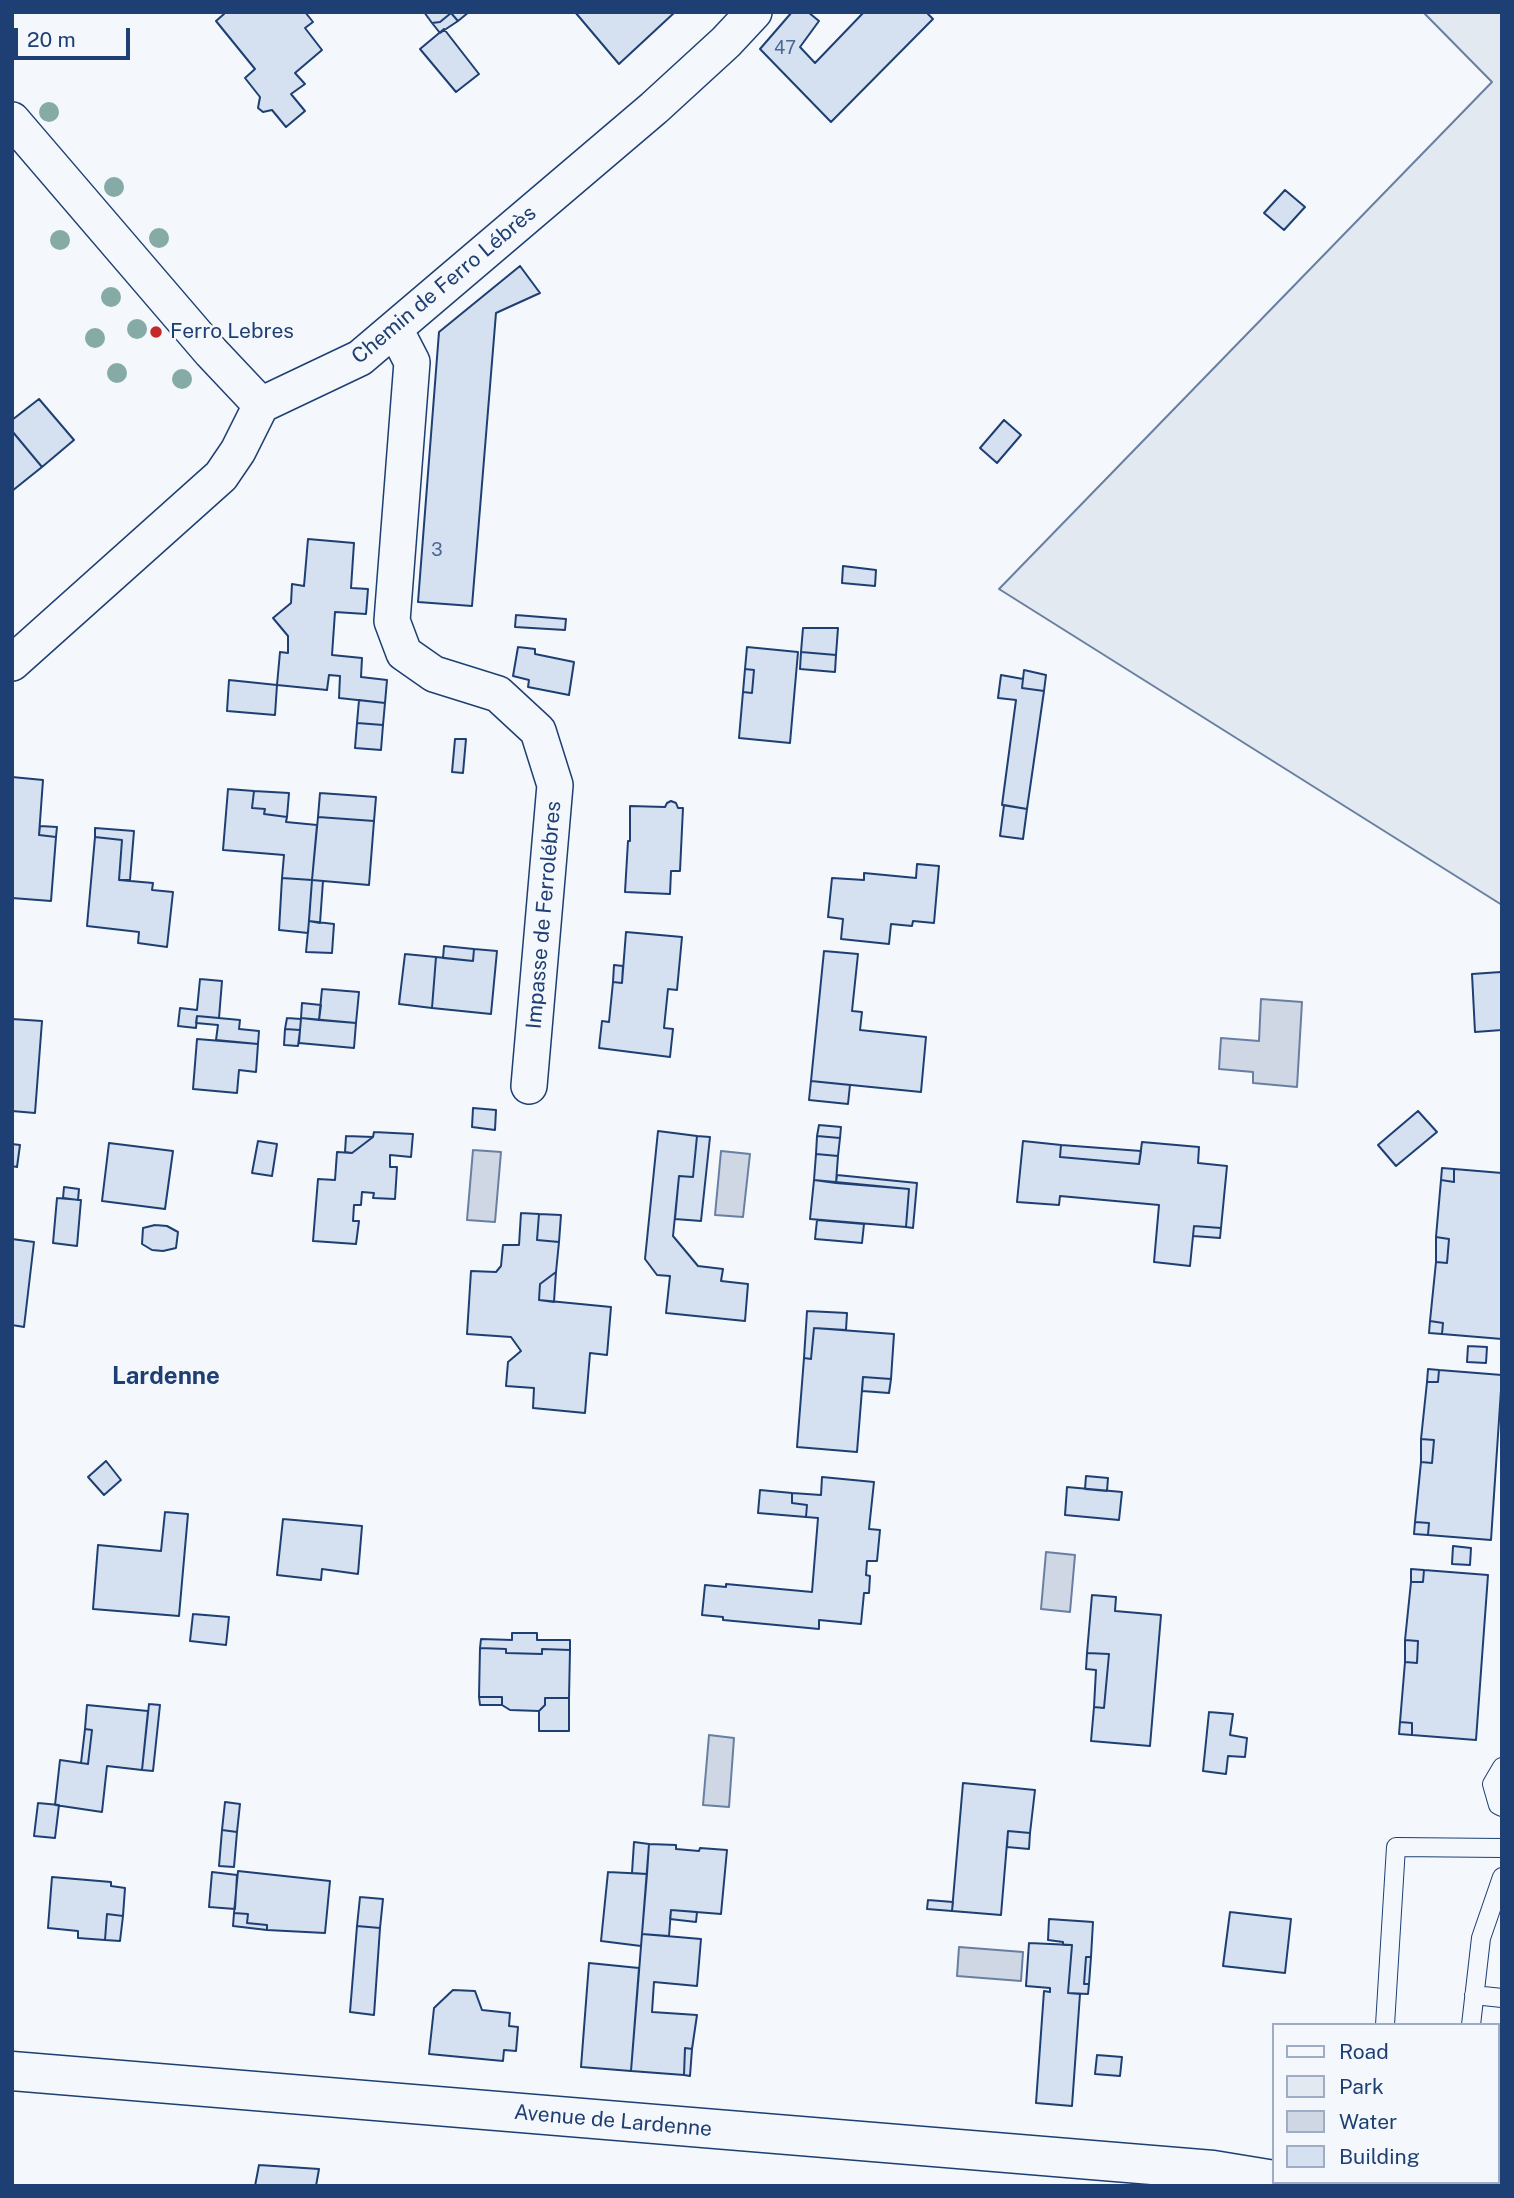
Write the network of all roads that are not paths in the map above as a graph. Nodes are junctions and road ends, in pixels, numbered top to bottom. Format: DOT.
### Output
graph roads {
  1 [pos="754,12"];
  2 [pos="12,120"];
  3 [pos="395,329"];
  4 [pos="261,405"];
  5 [pos="12,663"];
  6 [pos="529,1086"];
  7 [pos="1502,1767"];
  8 [pos="1502,1807"];
  9 [pos="1502,1848"];
  10 [pos="1502,1877"];
  11 [pos="1474,1995"];
  12 [pos="1502,1998"];
  13 [pos="1385,2023"];
  14 [pos="1471,2023"];
  15 [pos="12,2071"];
  16 [pos="1272,2165"];
  17 [pos="1213,2170"];
  18 [pos="1272,2180"];
  1 -- 3 [label="street, Chemin de Ferro Lébrès"];
  2 -- 4 [label="street"];
  3 -- 4 [label="street, Chemin de Ferro Lébrès"];
  3 -- 6 [label="street, Impasse de Ferrolébres"];
  4 -- 5 [label="street"];
  7 -- 8 [label="lane"];
  9 -- 13 [label="lane"];
  10 -- 11 [label="lane"];
  11 -- 12 [label="lane"];
  11 -- 14 [label="lane"];
  15 -- 17 [label="main road, Avenue de Lardenne"];
  16 -- 17 [label="main road, Avenue de Lardenne"];
  17 -- 18 [label="main road, Avenue de Lardenne"];
}
